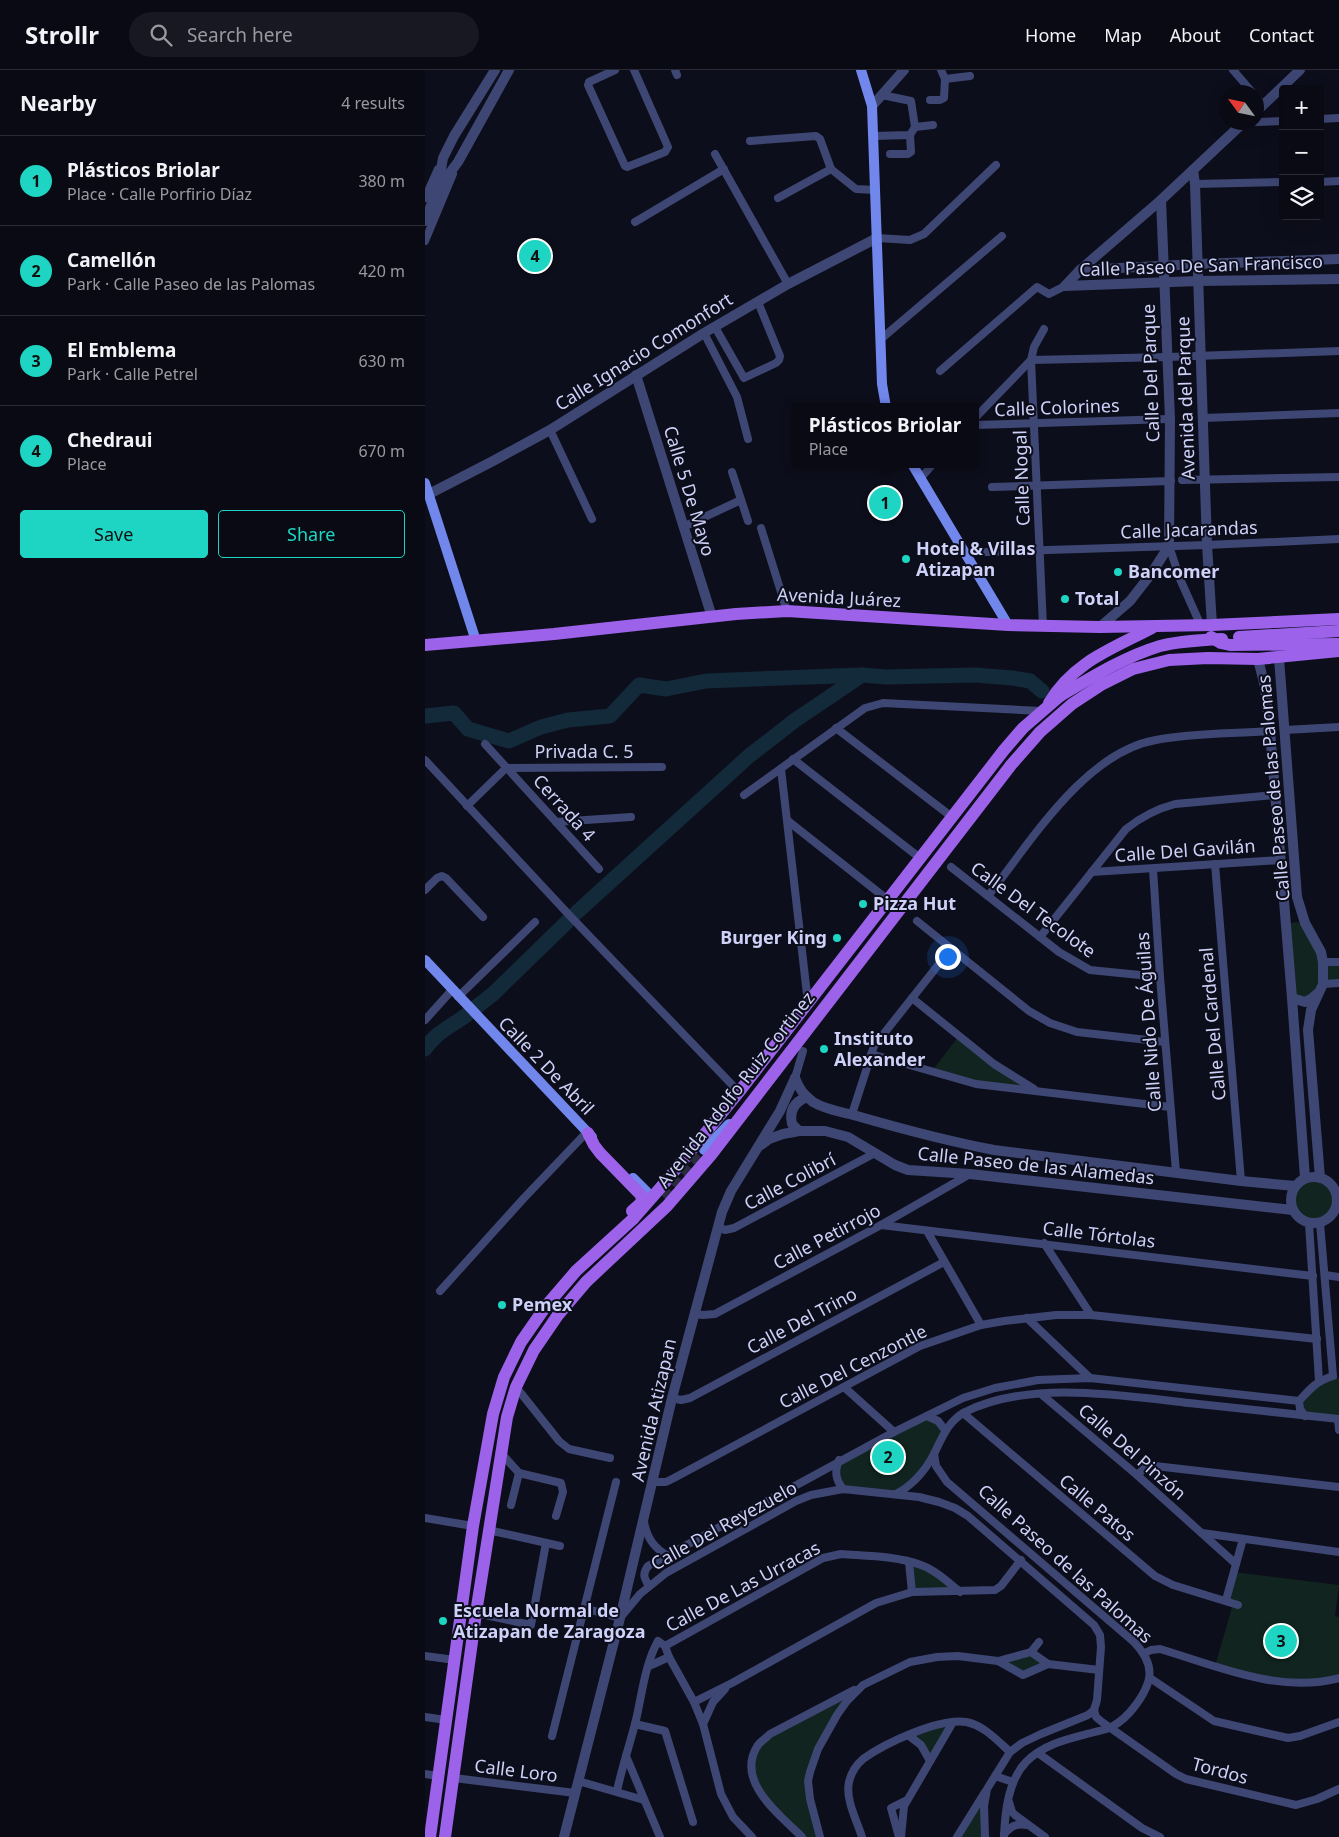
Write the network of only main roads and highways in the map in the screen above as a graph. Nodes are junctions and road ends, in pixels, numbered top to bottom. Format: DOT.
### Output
graph roads {
  1 [pos="861,70"];
  2 [pos="885,403"];
  3 [pos="914,468"];
  4 [pos="425,482"];
  5 [pos="1339,619"];
  6 [pos="1008,625"];
  7 [pos="1206,625"];
  8 [pos="1157,626"];
  9 [pos="471,627"];
  10 [pos="1339,631"];
  11 [pos="476,641"];
  12 [pos="461,642"];
  13 [pos="1123,643"];
  14 [pos="1339,644"];
  15 [pos="425,645"];
  16 [pos="1339,651"];
  17 [pos="1133,669"];
  18 [pos="1044,709"];
  19 [pos="425,960"];
  20 [pos="761,1092"];
  21 [pos="588,1133"];
  22 [pos="704,1150"];
  23 [pos="647,1192"];
  24 [pos="576,1271"];
  25 [pos="473,1526"];
  26 [pos="488,1530"];
  27 [pos="455,1660"];
  28 [pos="469,1662"];
  29 [pos="431,1775"];
  30 [pos="428,1832"];
  31 [pos="445,1837"];
  1 -- 2 [label="main road"];
  3 -- 6 [label="main road"];
  4 -- 9 [label="main road"];
  5 -- 7 [label="main road, Avenida Juárez"];
  6 -- 8 [label="main road, Avenida Juárez"];
  6 -- 11 [label="main road, Avenida Juárez"];
  7 -- 8 [label="main road, Avenida Juárez"];
  7 -- 14 [label="main road"];
  8 -- 13 [label="main road"];
  9 -- 11 [label="main road"];
  9 -- 12 [label="main road"];
  10 -- 18 [label="main road, Avenida Adolfo Ruiz Cortinez, bridge"];
  11 -- 12 [label="main road, Avenida Juárez"];
  12 -- 15 [label="main road, Avenida Juárez"];
  13 -- 17 [label="main road"];
  13 -- 18 [label="main road"];
  16 -- 17 [label="main road, Avenida Adolfo Ruiz Cortinez"];
  17 -- 20 [label="main road, Avenida Adolfo Ruiz Cortinez"];
  18 -- 24 [label="main road, Avenida Adolfo Ruiz Cortinez, bridge"];
  19 -- 21 [label="main road, Calle 2 De Abril"];
  20 -- 22 [label="main road"];
  20 -- 26 [label="main road, Avenida Adolfo Ruiz Cortinez"];
  21 -- 23 [label="main road, Calle 2 De Abril"];
  21 -- 24 [label="main road"];
  24 -- 25 [label="main road"];
  25 -- 26 [label="main road"];
  25 -- 27 [label="main road"];
  26 -- 28 [label="main road, Avenida Adolfo Ruiz Cortinez"];
  27 -- 28 [label="main road"];
  27 -- 29 [label="main road"];
  28 -- 31 [label="main road, Avenida Adolfo Ruiz Cortinez"];
  29 -- 30 [label="main road"];
}
